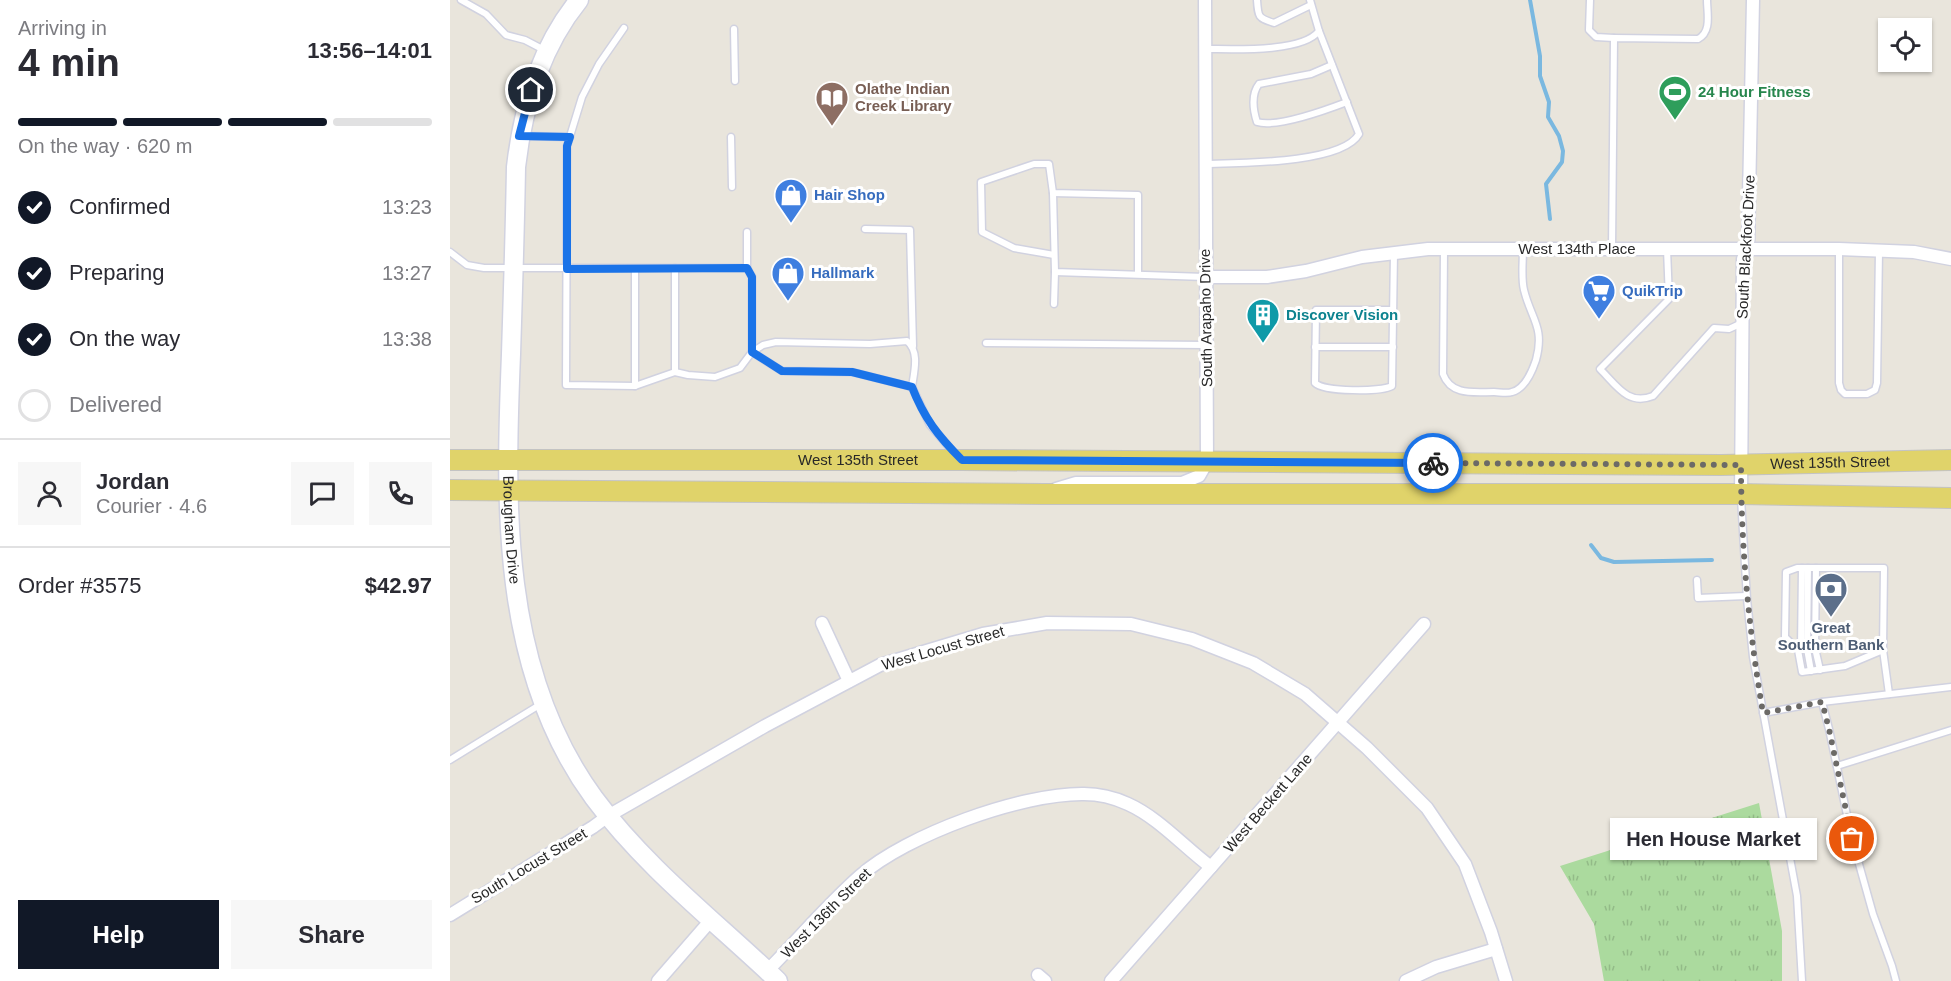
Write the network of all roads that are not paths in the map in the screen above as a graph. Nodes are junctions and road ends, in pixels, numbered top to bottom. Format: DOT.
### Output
graph roads {
  1 [pos="461,0"];
  2 [pos="579,0"];
  3 [pos="1205,0"];
  4 [pos="1257,0"];
  5 [pos="1590,0"];
  6 [pos="1707,0"];
  7 [pos="1753,0"];
  8 [pos="1311,2"];
  9 [pos="624,28"];
  10 [pos="734,29"];
  11 [pos="1319,31"];
  12 [pos="1614,38"];
  13 [pos="1205,49"];
  14 [pos="547,51"];
  15 [pos="1332,65"];
  16 [pos="735,81"];
  17 [pos="1347,102"];
  18 [pos="519,136"];
  19 [pos="570,137"];
  20 [pos="731,138"];
  21 [pos="1205,164"];
  22 [pos="732,187"];
  23 [pos="1053,193"];
  24 [pos="865,229"];
  25 [pos="747,232"];
  26 [pos="1748,248"];
  27 [pos="1444,249"];
  28 [pos="1523,249"];
  29 [pos="1612,249"];
  30 [pos="1667,249"];
  31 [pos="1839,249"];
  32 [pos="1879,250"];
  33 [pos="450,252"];
  34 [pos="1395,252"];
  35 [pos="1054,255"];
  36 [pos="1951,259"];
  37 [pos="635,268"];
  38 [pos="675,268"];
  39 [pos="747,268"];
  40 [pos="514,269"];
  41 [pos="567,269"];
  42 [pos="1054,272"];
  43 [pos="1138,274"];
  44 [pos="1205,278"];
  45 [pos="1054,304"];
  46 [pos="1393,310"];
  47 [pos="1742,323"];
  48 [pos="986,343"];
  49 [pos="913,345"];
  50 [pos="1206,345"];
  51 [pos="1316,347"];
  52 [pos="1393,347"];
  53 [pos="752,352"];
  54 [pos="675,372"];
  55 [pos="635,386"];
  56 [pos="912,387"];
  57 [pos="450,460"];
  58 [pos="507,460"];
  59 [pos="962,460"];
  60 [pos="1951,460"];
  61 [pos="1207,462"];
  62 [pos="1741,465"];
  63 [pos="450,490"];
  64 [pos="510,490"];
  65 [pos="1044,494"];
  66 [pos="1741,494"];
  67 [pos="1951,498"];
  68 [pos="1802,568"];
  69 [pos="1816,568"];
  70 [pos="1697,580"];
  71 [pos="1746,596"];
  72 [pos="822,623"];
  73 [pos="1424,624"];
  74 [pos="1798,650"];
  75 [pos="1883,650"];
  76 [pos="1820,670"];
  77 [pos="1810,671"];
  78 [pos="849,681"];
  79 [pos="1951,687"];
  80 [pos="1889,694"];
  81 [pos="544,702"];
  82 [pos="1822,702"];
  83 [pos="1763,713"];
  84 [pos="1338,723"];
  85 [pos="1951,730"];
  86 [pos="450,760"];
  87 [pos="1837,766"];
  88 [pos="608,816"];
  89 [pos="1211,867"];
  90 [pos="450,915"];
  91 [pos="711,921"];
  92 [pos="1496,949"];
  93 [pos="772,976"];
  94 [pos="658,981"];
  95 [pos="1112,981"];
  96 [pos="1406,981"];
  97 [pos="1506,981"];
  98 [pos="1802,981"];
  99 [pos="1896,981"];
  1 -- 14 [label="lane"];
  2 -- 14 [label="street, Brougham Drive"];
  3 -- 13 [label="street, South Arapaho Drive"];
  4 -- 8 [label="lane"];
  5 -- 12 [label="lane"];
  6 -- 12 [label="lane"];
  7 -- 26 [label="street, South Blackfoot Drive"];
  8 -- 11 [label="lane"];
  9 -- 19 [label="lane"];
  10 -- 16 [label="lane"];
  11 -- 13 [label="lane"];
  11 -- 15 [label="lane"];
  12 -- 29 [label="lane"];
  13 -- 21 [label="street, South Arapaho Drive"];
  14 -- 18 [label="street, Brougham Drive"];
  15 -- 17 [label="lane"];
  15 -- 17 [label="lane"];
  17 -- 21 [label="lane"];
  18 -- 19 [label="lane"];
  18 -- 40 [label="street, Brougham Drive"];
  19 -- 41 [label="lane"];
  20 -- 22 [label="lane"];
  21 -- 44 [label="street, South Arapaho Drive"];
  23 -- 35 [label="lane"];
  23 -- 35 [label="lane"];
  23 -- 43 [label="lane"];
  24 -- 49 [label="lane"];
  25 -- 39 [label="lane"];
  26 -- 30 [label="street, West 134th Place"];
  26 -- 31 [label="street, West 134th Place"];
  26 -- 47 [label="street, South Blackfoot Drive"];
  27 -- 28 [label="street, West 134th Place"];
  27 -- 28 [label="lane"];
  27 -- 34 [label="street, West 134th Place"];
  28 -- 29 [label="street, West 134th Place"];
  29 -- 30 [label="street, West 134th Place"];
  30 -- 47 [label="lane"];
  31 -- 32 [label="street, West 134th Place"];
  31 -- 32 [label="lane"];
  32 -- 36 [label="street, West 134th Place"];
  33 -- 40 [label="lane"];
  34 -- 44 [label="street, West 134th Place"];
  34 -- 46 [label="lane"];
  35 -- 42 [label="lane"];
  37 -- 38 [label="lane"];
  37 -- 41 [label="lane"];
  37 -- 55 [label="lane"];
  38 -- 39 [label="lane"];
  38 -- 54 [label="lane"];
  39 -- 53 [label="lane"];
  40 -- 41 [label="lane"];
  40 -- 58 [label="street, Brougham Drive"];
  41 -- 55 [label="lane"];
  42 -- 43 [label="lane"];
  42 -- 45 [label="lane"];
  43 -- 44 [label="lane"];
  44 -- 50 [label="street, South Arapaho Drive"];
  46 -- 51 [label="lane"];
  46 -- 52 [label="lane"];
  47 -- 62 [label="street, South Blackfoot Drive"];
  48 -- 50 [label="lane"];
  49 -- 53 [label="lane"];
  49 -- 56 [label="lane"];
  50 -- 61 [label="street, South Arapaho Drive"];
  51 -- 52 [label="lane"];
  51 -- 52 [label="lane"];
  53 -- 54 [label="lane"];
  53 -- 56 [label="lane"];
  54 -- 55 [label="lane"];
  56 -- 59 [label="lane"];
  57 -- 58 [label="main road, West 135th Street"];
  58 -- 59 [label="main road, West 135th Street"];
  58 -- 64 [label="street, Brougham Drive"];
  59 -- 61 [label="main road, West 135th Street"];
  60 -- 62 [label="main road, West 135th Street"];
  61 -- 62 [label="main road, West 135th Street"];
  61 -- 65 [label="street"];
  62 -- 66 [label="street, South Blackfoot Drive"];
  63 -- 64 [label="main road, West 135th Street"];
  64 -- 65 [label="main road, West 135th Street"];
  64 -- 81 [label="street, Brougham Drive"];
  65 -- 66 [label="main road, West 135th Street"];
  66 -- 67 [label="main road, West 135th Street"];
  66 -- 71 [label="lane"];
  68 -- 69 [label="lane"];
  68 -- 74 [label="lane"];
  68 -- 74 [label="lane"];
  68 -- 77 [label="lane"];
  69 -- 75 [label="lane"];
  69 -- 76 [label="lane"];
  70 -- 71 [label="lane"];
  71 -- 83 [label="lane"];
  72 -- 78 [label="street"];
  73 -- 84 [label="street, West Beckett Lane"];
  74 -- 77 [label="lane"];
  75 -- 76 [label="lane"];
  75 -- 80 [label="lane"];
  76 -- 77 [label="lane"];
  78 -- 84 [label="street, West Locust Street"];
  78 -- 88 [label="street, West Locust Street"];
  79 -- 80 [label="lane"];
  80 -- 82 [label="lane"];
  81 -- 86 [label="lane"];
  81 -- 88 [label="street, Brougham Drive"];
  82 -- 83 [label="lane"];
  82 -- 87 [label="lane"];
  83 -- 98 [label="lane"];
  84 -- 89 [label="street, West Beckett Lane"];
  84 -- 92 [label="street, West Locust Street"];
  85 -- 87 [label="lane"];
  87 -- 99 [label="lane"];
  88 -- 90 [label="street, South Locust Street"];
  88 -- 91 [label="street, Brougham Drive"];
  89 -- 93 [label="street, West 136th Street"];
  89 -- 95 [label="street, West Beckett Lane"];
  91 -- 93 [label="street, Brougham Drive"];
  91 -- 94 [label="street"];
  92 -- 96 [label="street"];
  92 -- 97 [label="street, West Locust Street"];
}
